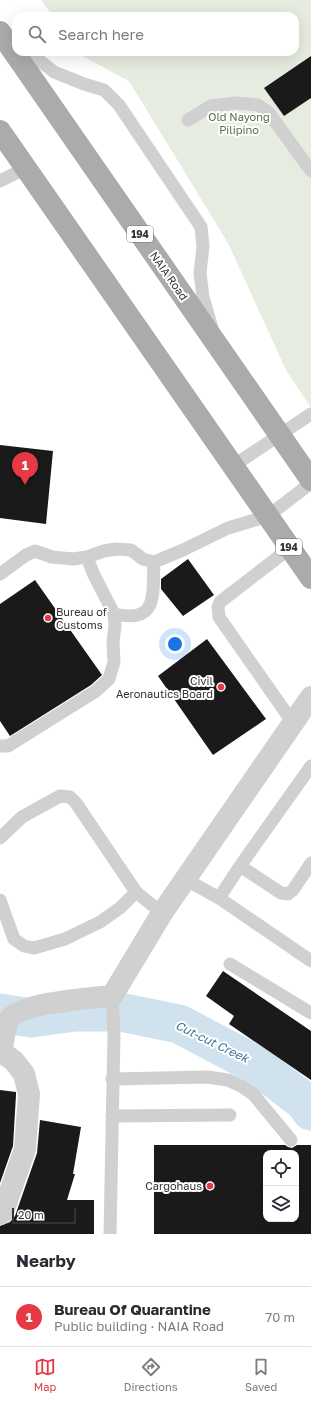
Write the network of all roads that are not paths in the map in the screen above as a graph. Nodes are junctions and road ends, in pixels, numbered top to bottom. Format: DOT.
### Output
graph roads {
  1 [pos="0,28"];
  2 [pos="0,32"];
  3 [pos="12,38"];
  4 [pos="12,49"];
  5 [pos="17,56"];
  6 [pos="34,56"];
  7 [pos="188,120"];
  8 [pos="0,131"];
  9 [pos="26,168"];
  10 [pos="311,171"];
  11 [pos="0,181"];
  12 [pos="216,343"];
  13 [pos="311,414"];
  14 [pos="280,435"];
  15 [pos="233,466"];
  16 [pos="311,480"];
  17 [pos="311,483"];
  18 [pos="268,516"];
  19 [pos="290,548"];
  20 [pos="87,557"];
  21 [pos="154,562"];
  22 [pos="0,574"];
  23 [pos="311,578"];
  24 [pos="114,614"];
  25 [pos="311,697"];
  26 [pos="293,723"];
  27 [pos="0,746"];
  28 [pos="311,766"];
  29 [pos="0,838"];
  30 [pos="311,863"];
  31 [pos="240,866"];
  32 [pos="185,879"];
  33 [pos="136,892"];
  34 [pos="218,898"];
  35 [pos="0,900"];
  36 [pos="162,913"];
  37 [pos="311,961"];
  38 [pos="230,964"];
  39 [pos="112,1005"];
  40 [pos="311,1013"];
  41 [pos="1,1051"];
  42 [pos="112,1079"];
  43 [pos="230,1115"];
  44 [pos="112,1116"];
  45 [pos="290,1140"];
  46 [pos="1,1213"];
  47 [pos="110,1234"];
  1 -- 3 [label="lane"];
  2 -- 4 [label="main road, NAIA Road / 194"];
  5 -- 12 [label="main road, NAIA Road / 194"];
  6 -- 12 [label="lane"];
  7 -- 10 [label="lane"];
  8 -- 9 [label="main road, 194"];
  9 -- 11 [label="lane"];
  9 -- 15 [label="main road, 194"];
  12 -- 14 [label="main road, NAIA Road / 194"];
  13 -- 14 [label="lane"];
  14 -- 15 [label="lane"];
  14 -- 16 [label="main road, NAIA Road / 194"];
  15 -- 18 [label="main road, 194"];
  17 -- 18 [label="lane"];
  18 -- 19 [label="main road, 194"];
  18 -- 21 [label="lane"];
  19 -- 23 [label="main road, 194"];
  19 -- 26 [label="lane"];
  20 -- 21 [label="lane"];
  20 -- 22 [label="lane"];
  20 -- 24 [label="lane"];
  21 -- 24 [label="lane"];
  24 -- 27 [label="lane"];
  25 -- 26 [label="street"];
  26 -- 32 [label="street"];
  28 -- 31 [label="lane"];
  29 -- 33 [label="lane"];
  30 -- 31 [label="lane"];
  31 -- 34 [label="lane"];
  32 -- 34 [label="lane"];
  32 -- 36 [label="street"];
  33 -- 35 [label="lane"];
  33 -- 36 [label="lane"];
  34 -- 37 [label="lane"];
  36 -- 39 [label="street"];
  38 -- 40 [label="lane"];
  39 -- 41 [label="street"];
  39 -- 42 [label="lane"];
  41 -- 46 [label="street"];
  42 -- 44 [label="lane"];
  42 -- 45 [label="lane"];
  43 -- 44 [label="lane"];
  44 -- 47 [label="lane"];
}
